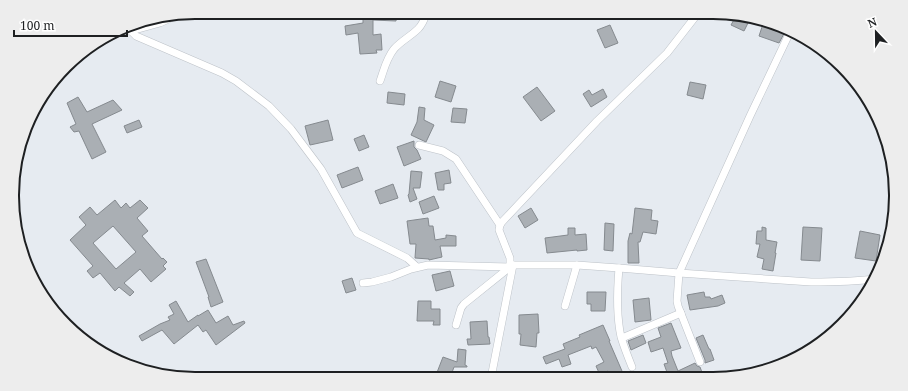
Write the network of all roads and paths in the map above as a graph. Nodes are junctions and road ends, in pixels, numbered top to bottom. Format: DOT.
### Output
graph roads {
  1 [pos="424,19"];
  2 [pos="694,19"];
  3 [pos="163,22"];
  4 [pos="131,31"];
  5 [pos="788,36"];
  6 [pos="380,81"];
  7 [pos="419,145"];
  8 [pos="500,225"];
  9 [pos="577,265"];
  10 [pos="417,266"];
  11 [pos="512,266"];
  12 [pos="618,268"];
  13 [pos="679,273"];
  14 [pos="868,280"];
  15 [pos="363,283"];
  16 [pos="565,306"];
  17 [pos="681,313"];
  18 [pos="456,325"];
  19 [pos="622,338"];
  20 [pos="700,362"];
  21 [pos="632,367"];
  22 [pos="492,372"];
  1 -- 6 [label="street"];
  2 -- 8 [label="street"];
  3 -- 4 [label="street"];
  4 -- 10 [label="street"];
  5 -- 13 [label="street"];
  7 -- 8 [label="street"];
  8 -- 11 [label="street"];
  9 -- 11 [label="street"];
  9 -- 12 [label="street"];
  9 -- 16 [label="street"];
  10 -- 11 [label="street"];
  10 -- 15 [label="street"];
  11 -- 18 [label="street"];
  11 -- 22 [label="street"];
  12 -- 13 [label="street"];
  12 -- 19 [label="street"];
  13 -- 14 [label="street"];
  13 -- 17 [label="street"];
  17 -- 19 [label="street"];
  17 -- 20 [label="street"];
  19 -- 21 [label="street"];
}
